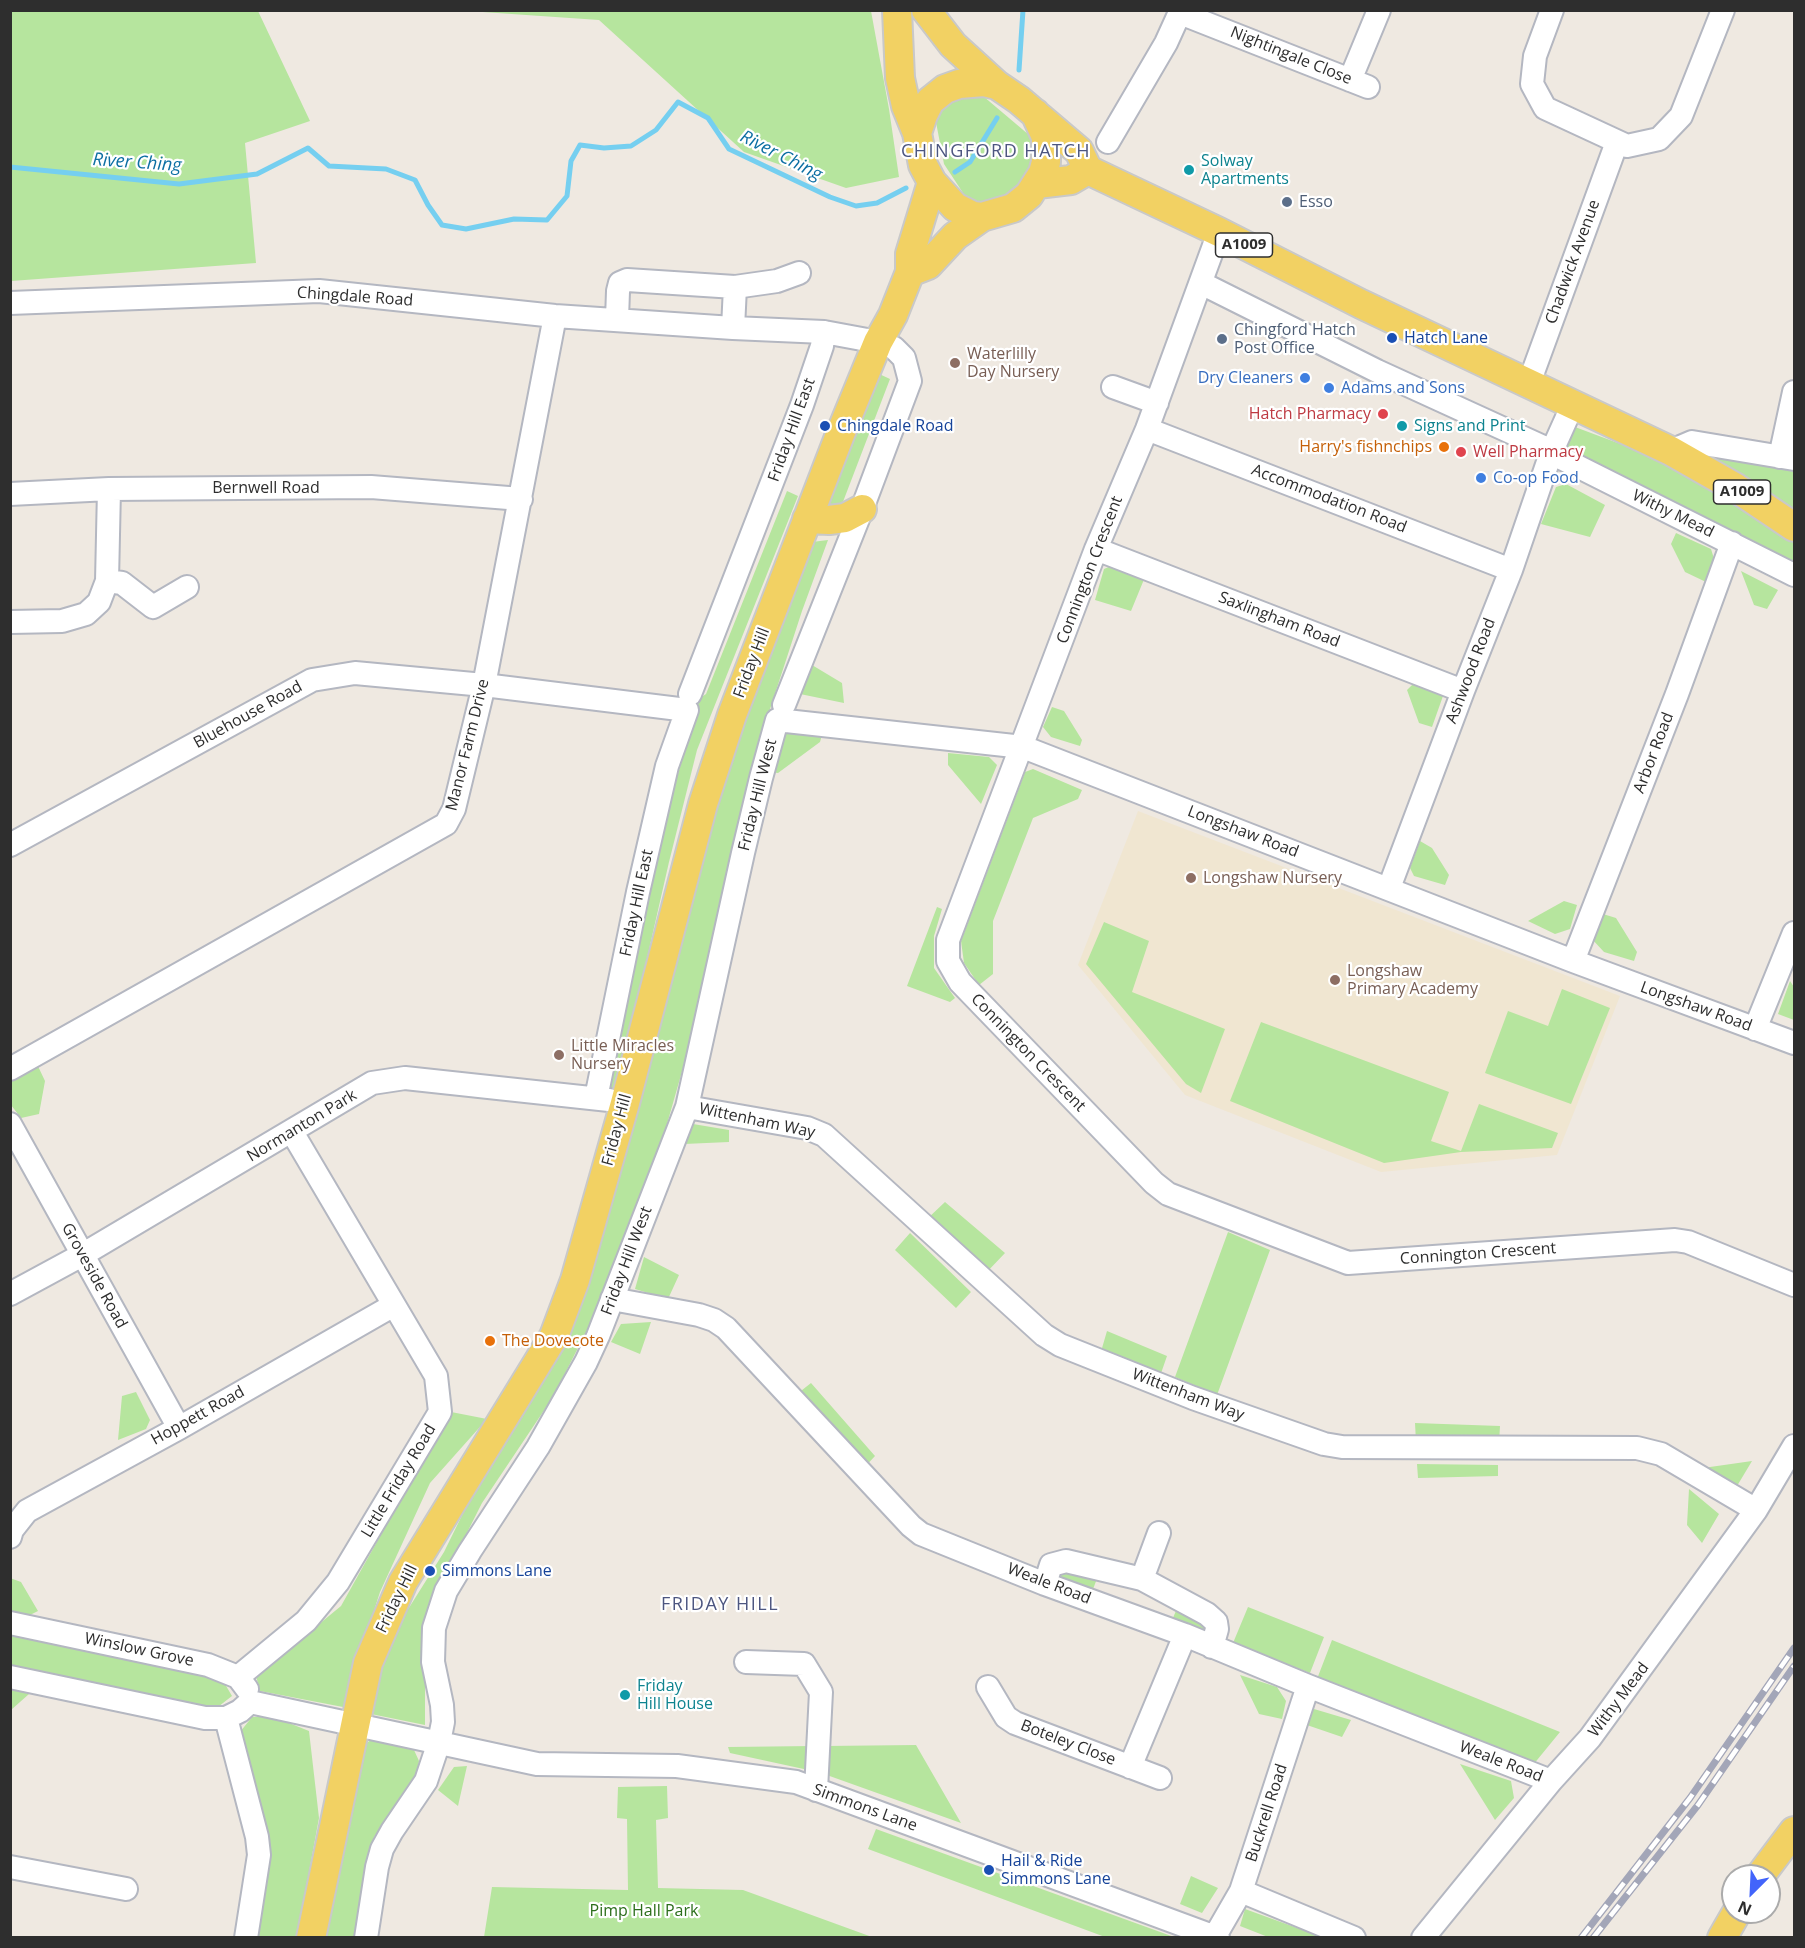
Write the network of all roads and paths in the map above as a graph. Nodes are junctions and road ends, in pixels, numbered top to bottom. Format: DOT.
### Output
graph roads {
  1 [pos="897,10"];
  2 [pos="926,10"];
  3 [pos="1379,10"];
  4 [pos="1552,10"];
  5 [pos="1724,10"];
  6 [pos="1181,12"];
  7 [pos="1014,97"];
  8 [pos="917,133"];
  9 [pos="1108,142"];
  10 [pos="1617,142"];
  11 [pos="1088,170"];
  12 [pos="927,173"];
  13 [pos="1037,184"];
  14 [pos="982,217"];
  15 [pos="1219,232"];
  16 [pos="910,272"];
  17 [pos="799,273"];
  18 [pos="1201,283"];
  19 [pos="735,287"];
  20 [pos="10,303"];
  21 [pos="555,315"];
  22 [pos="617,320"];
  23 [pos="733,328"];
  24 [pos="824,332"];
  25 [pos="878,342"];
  26 [pos="1529,383"];
  27 [pos="1113,387"];
  28 [pos="1794,392"];
  29 [pos="1157,403"];
  30 [pos="1573,404"];
  31 [pos="1147,429"];
  32 [pos="1552,452"];
  33 [pos="1671,452"];
  34 [pos="1787,458"];
  35 [pos="109,489"];
  36 [pos="10,494"];
  37 [pos="521,499"];
  38 [pos="862,509"];
  39 [pos="807,519"];
  40 [pos="1794,527"];
  41 [pos="1732,543"];
  42 [pos="1096,549"];
  43 [pos="1511,570"];
  44 [pos="1794,575"];
  45 [pos="107,581"];
  46 [pos="187,587"];
  47 [pos="10,622"];
  48 [pos="484,685"];
  49 [pos="1462,692"];
  50 [pos="688,702"];
  51 [pos="780,712"];
  52 [pos="1023,747"];
  53 [pos="10,845"];
  54 [pos="1389,888"];
  55 [pos="1794,933"];
  56 [pos="1573,961"];
  57 [pos="1755,1029"];
  58 [pos="1794,1043"];
  59 [pos="10,1069"];
  60 [pos="596,1098"];
  61 [pos="625,1103"];
  62 [pos="687,1107"];
  63 [pos="10,1124"];
  64 [pos="292,1132"];
  65 [pos="82,1255"];
  66 [pos="1794,1285"];
  67 [pos="10,1294"];
  68 [pos="612,1299"];
  69 [pos="394,1305"];
  70 [pos="179,1428"];
  71 [pos="1794,1446"];
  72 [pos="1756,1510"];
  73 [pos="1159,1533"];
  74 [pos="10,1537"];
  75 [pos="1142,1579"];
  76 [pos="1045,1584"];
  77 [pos="10,1623"];
  78 [pos="1185,1635"];
  79 [pos="1212,1647"];
  80 [pos="746,1662"];
  81 [pos="10,1677"];
  82 [pos="238,1677"];
  83 [pos="1308,1686"];
  84 [pos="988,1687"];
  85 [pos="250,1702"];
  86 [pos="226,1718"];
  87 [pos="355,1725"];
  88 [pos="439,1742"];
  89 [pos="1130,1767"];
  90 [pos="1160,1778"];
  91 [pos="1551,1781"];
  92 [pos="816,1790"];
  93 [pos="1794,1831"];
  94 [pos="1769,1864"];
  95 [pos="10,1867"];
  96 [pos="126,1889"];
  97 [pos="1241,1891"];
  98 [pos="1730,1924"];
  99 [pos="1217,1937"];
  100 [pos="246,1938"];
  101 [pos="311,1938"];
  102 [pos="366,1938"];
  103 [pos="1354,1938"];
  104 [pos="1423,1938"];
  105 [pos="1722,1938"];
  1 -- 8 [label="main road"];
  2 -- 7 [label="main road"];
  3 -- 6 [label="street, Nightingale Close"];
  4 -- 10 [label="street"];
  5 -- 10 [label="street"];
  6 -- 9 [label="street"];
  7 -- 8 [label="main road"];
  7 -- 11 [label="main road"];
  7 -- 13 [label="main road"];
  8 -- 12 [label="main road"];
  10 -- 26 [label="street, Chadwick Avenue"];
  11 -- 13 [label="main road"];
  11 -- 15 [label="main road, A1009"];
  12 -- 14 [label="main road"];
  12 -- 16 [label="main road, Friday Hill"];
  13 -- 14 [label="main road"];
  14 -- 16 [label="main road"];
  15 -- 18 [label="street"];
  15 -- 26 [label="main road, A1009"];
  16 -- 25 [label="main road, Friday Hill"];
  17 -- 19 [label="street"];
  18 -- 29 [label="street, Connington Crescent"];
  18 -- 32 [label="street"];
  19 -- 22 [label="street"];
  19 -- 23 [label="street"];
  20 -- 21 [label="street, Chingdale Road"];
  21 -- 22 [label="street, Chingdale Road"];
  21 -- 37 [label="street, Manor Farm Drive"];
  22 -- 23 [label="street, Chingdale Road"];
  23 -- 24 [label="street, Chingdale Road"];
  24 -- 25 [label="street, Chingdale Road"];
  24 -- 50 [label="street, Friday Hill East"];
  25 -- 38 [label="street, Friday Hill West"];
  25 -- 39 [label="main road, Friday Hill"];
  26 -- 30 [label="main road, A1009"];
  27 -- 29 [label="street"];
  28 -- 34 [label="street"];
  29 -- 31 [label="street, Connington Crescent"];
  30 -- 32 [label="street"];
  30 -- 33 [label="main road, A1009"];
  31 -- 42 [label="street, Connington Crescent"];
  31 -- 43 [label="street, Accommodation Road"];
  32 -- 41 [label="street, Withy Mead"];
  32 -- 43 [label="street, Ashwood Road"];
  33 -- 34 [label="street"];
  33 -- 40 [label="main road, A1009"];
  35 -- 36 [label="street, Bernwell Road"];
  35 -- 37 [label="street, Bernwell Road"];
  35 -- 45 [label="street"];
  37 -- 48 [label="street, Manor Farm Drive"];
  38 -- 39 [label="main road"];
  38 -- 51 [label="street, Friday Hill West"];
  39 -- 61 [label="main road, Friday Hill"];
  41 -- 44 [label="street, Withy Mead"];
  41 -- 56 [label="street, Arbor Road"];
  42 -- 49 [label="street, Saxlingham Road"];
  42 -- 52 [label="street, Connington Crescent"];
  43 -- 49 [label="street, Ashwood Road"];
  45 -- 46 [label="street"];
  45 -- 47 [label="street"];
  48 -- 50 [label="street, Bluehouse Road"];
  48 -- 53 [label="street, Bluehouse Road"];
  48 -- 59 [label="street, Manor Farm Drive"];
  49 -- 54 [label="street, Ashwood Road"];
  50 -- 60 [label="street, Friday Hill East"];
  51 -- 52 [label="street, Longshaw Road"];
  51 -- 62 [label="street, Friday Hill West"];
  52 -- 54 [label="street, Longshaw Road"];
  52 -- 66 [label="street, Connington Crescent"];
  54 -- 56 [label="street, Longshaw Road"];
  55 -- 57 [label="street"];
  56 -- 57 [label="street, Longshaw Road"];
  57 -- 58 [label="street, Longshaw Road"];
  60 -- 61 [label="street, Normanton Park"];
  60 -- 64 [label="street, Normanton Park"];
  61 -- 87 [label="main road, Friday Hill"];
  62 -- 68 [label="street, Friday Hill West"];
  62 -- 72 [label="street, Wittenham Way"];
  63 -- 65 [label="street, Groveside Road"];
  64 -- 65 [label="street, Normanton Park"];
  64 -- 69 [label="street, Little Friday Road"];
  65 -- 67 [label="street, Normanton Park"];
  65 -- 70 [label="street, Groveside Road"];
  68 -- 76 [label="street, Weale Road"];
  68 -- 88 [label="street, Friday Hill West"];
  69 -- 70 [label="street, Hoppett Road"];
  69 -- 82 [label="street, Little Friday Road"];
  70 -- 74 [label="street, Hoppett Road"];
  71 -- 72 [label="street, Withy Mead"];
  72 -- 91 [label="street, Withy Mead"];
  73 -- 75 [label="street"];
  75 -- 76 [label="street"];
  75 -- 79 [label="street"];
  76 -- 78 [label="street, Weale Road"];
  77 -- 82 [label="street, Winslow Grove"];
  78 -- 79 [label="street, Weale Road"];
  78 -- 89 [label="street, Boteley Close"];
  79 -- 83 [label="street, Weale Road"];
  80 -- 92 [label="street"];
  81 -- 86 [label="street"];
  82 -- 85 [label="street"];
  83 -- 91 [label="street, Weale Road"];
  83 -- 97 [label="street, Buckrell Road"];
  84 -- 89 [label="street, Boteley Close"];
  85 -- 86 [label="street"];
  85 -- 87 [label="street"];
  86 -- 100 [label="street"];
  87 -- 88 [label="street, Simmons Lane"];
  87 -- 101 [label="main road, Friday Hill"];
  88 -- 92 [label="street, Simmons Lane"];
  88 -- 102 [label="street, Friday Hill West"];
  89 -- 90 [label="street, Boteley Close"];
  91 -- 104 [label="street, Withy Mead"];
  92 -- 99 [label="street, Simmons Lane"];
  93 -- 94 [label="main road"];
  95 -- 96 [label="street"];
  97 -- 99 [label="street, Buckrell Road"];
  97 -- 103 [label="street"];
  98 -- 105 [label="main road"];
}
